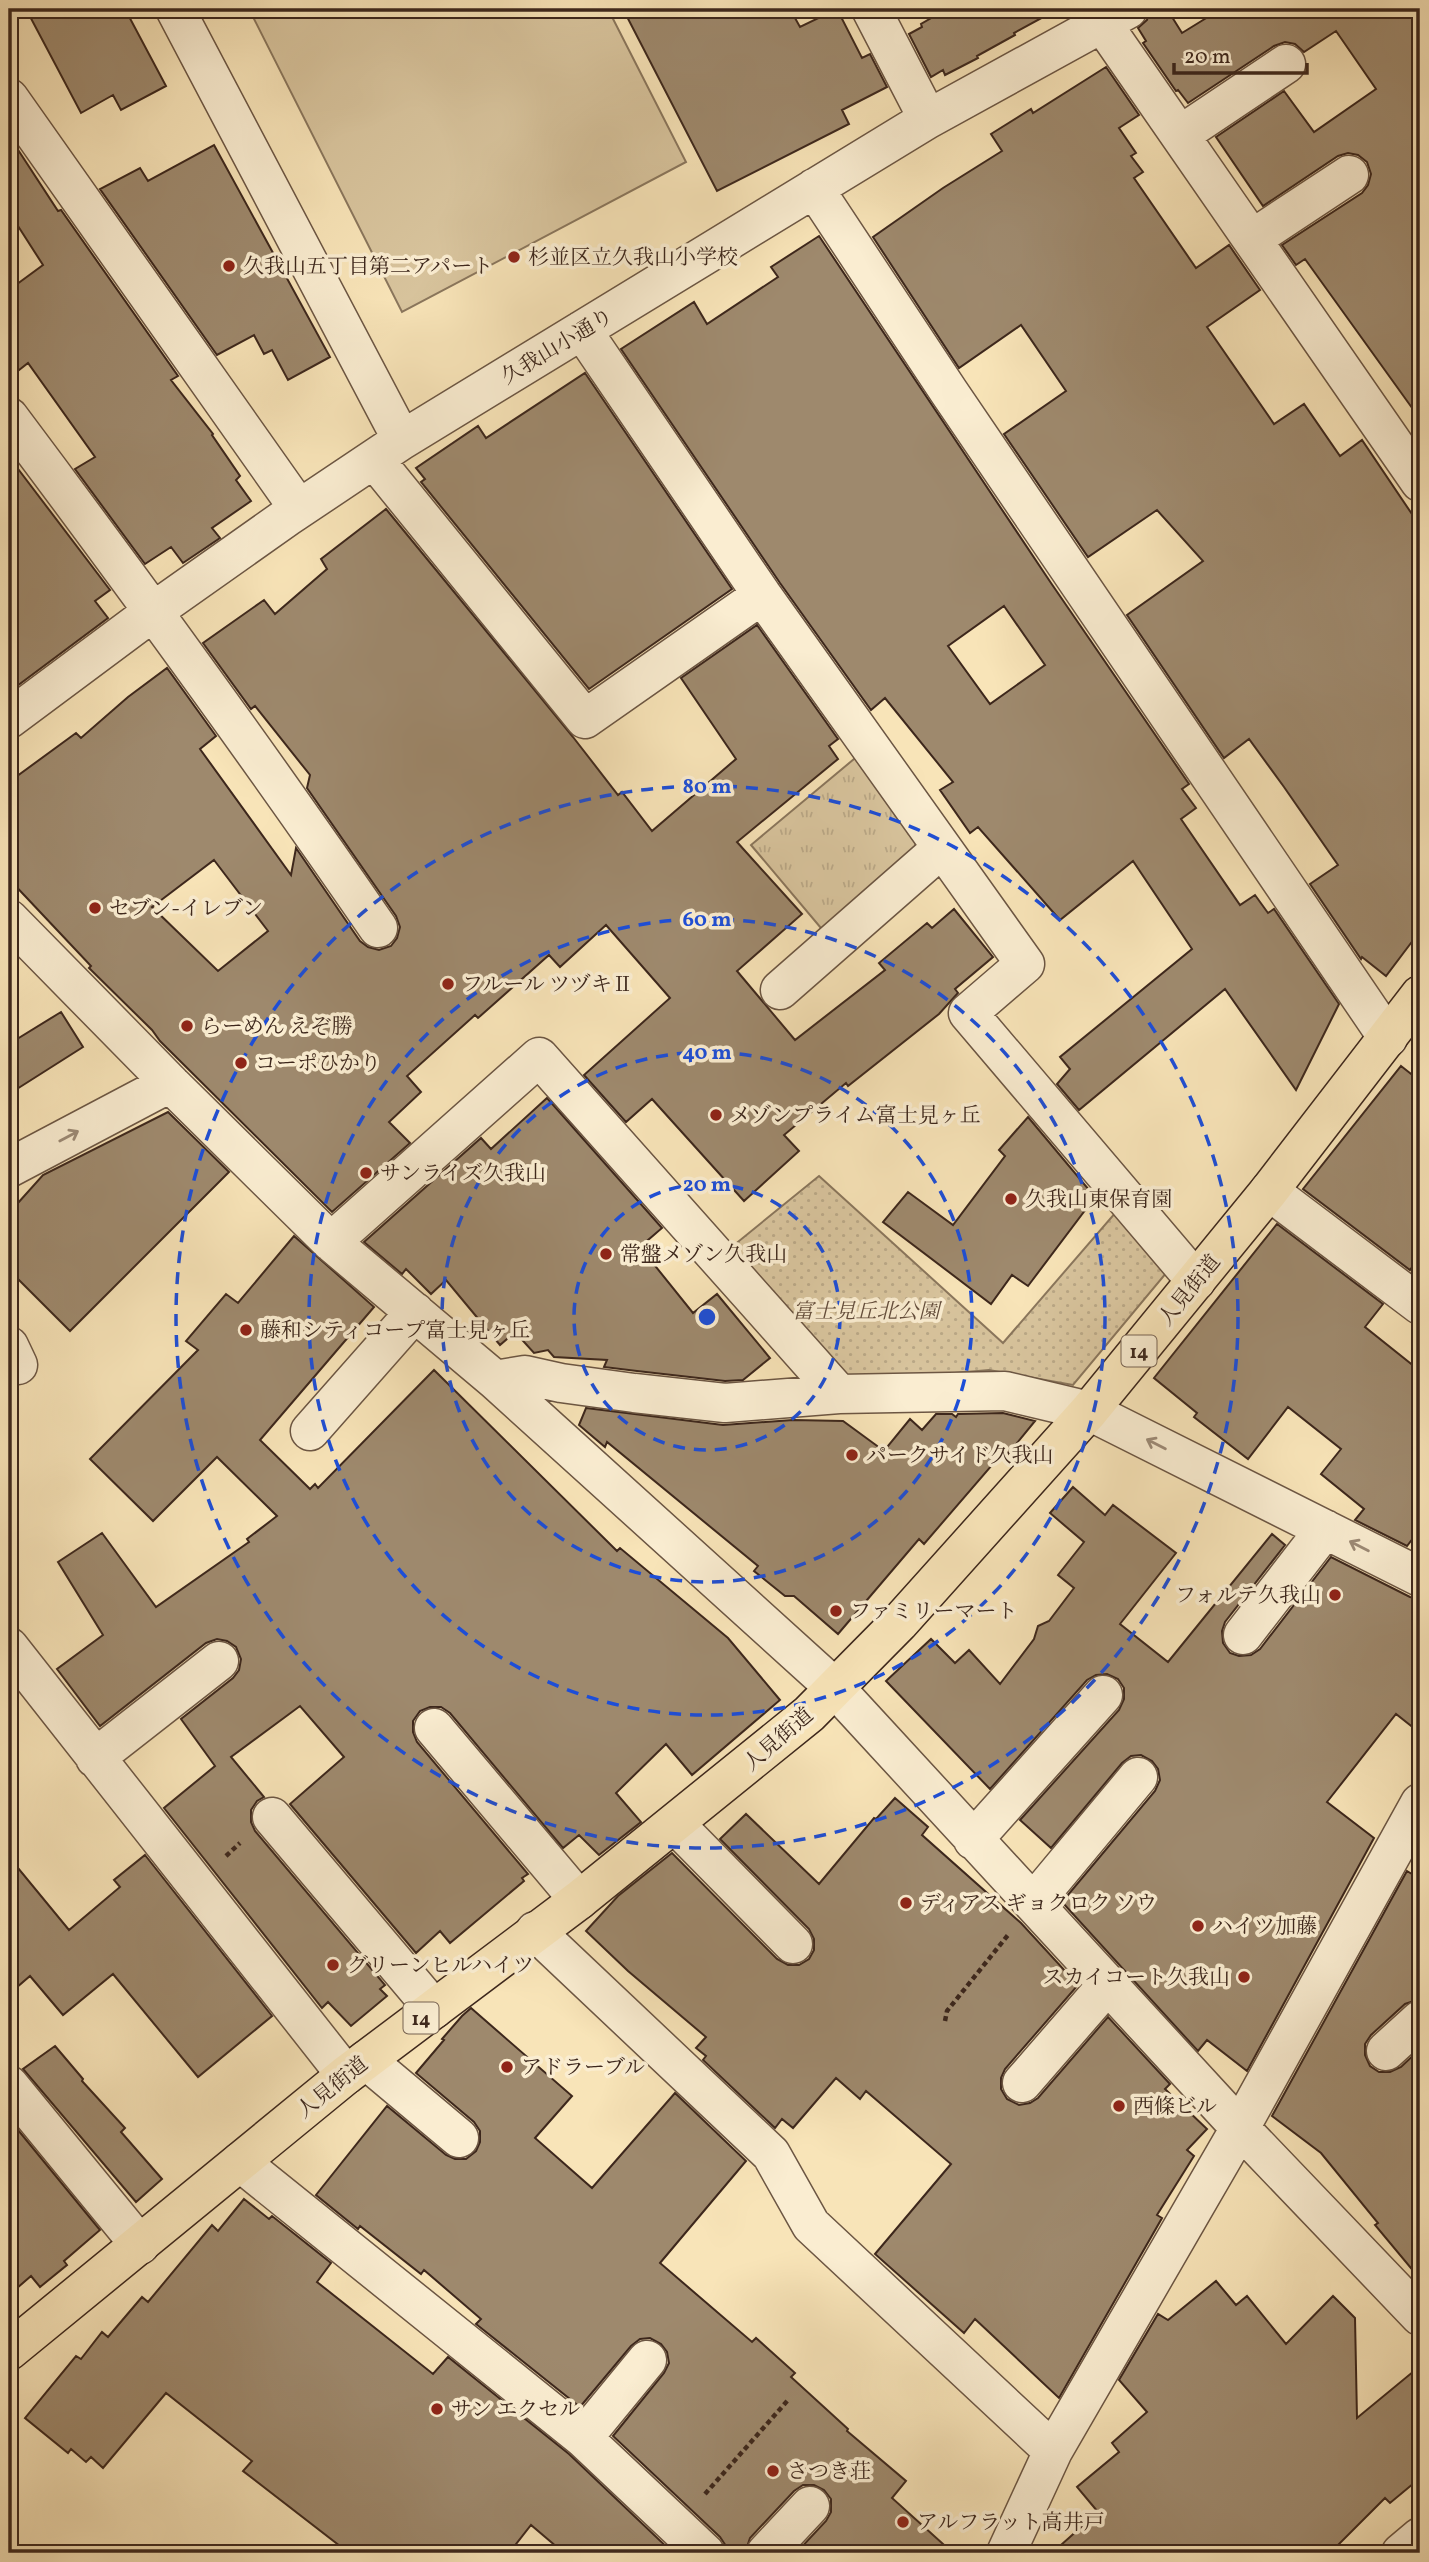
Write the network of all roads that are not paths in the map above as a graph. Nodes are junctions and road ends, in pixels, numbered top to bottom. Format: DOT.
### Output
graph roads {
  1 [pos="175,9"];
  2 [pos="871,9"];
  3 [pos="1115,16"];
  4 [pos="1286,64"];
  5 [pos="9,98"];
  6 [pos="928,119"];
  7 [pos="1180,135"];
  8 [pos="1349,175"];
  9 [pos="814,188"];
  10 [pos="1251,239"];
  11 [pos="582,330"];
  12 [pos="9,417"];
  13 [pos="388,449"];
  14 [pos="1414,459"];
  15 [pos="299,509"];
  16 [pos="762,596"];
  17 [pos="154,611"];
  18 [pos="9,719"];
  19 [pos="942,848"];
  20 [pos="9,919"];
  21 [pos="378,929"];
  22 [pos="780,990"];
  23 [pos="1420,995"];
  24 [pos="1388,1038"];
  25 [pos="170,1083"];
  26 [pos="9,1168"];
  27 [pos="1269,1191"];
  28 [pos="331,1241"];
  29 [pos="1196,1281"];
  30 [pos="1420,1305"];
  31 [pos="415,1312"];
  32 [pos="495,1380"];
  33 [pos="839,1394"];
  34 [pos="1089,1411"];
  35 [pos="310,1431"];
  36 [pos="1325,1529"];
  37 [pos="1420,1577"];
  38 [pos="1243,1635"];
  39 [pos="9,1647"];
  40 [pos="219,1661"];
  41 [pos="835,1688"];
  42 [pos="1103,1695"];
  43 [pos="434,1728"];
  44 [pos="95,1758"];
  45 [pos="1138,1777"];
  46 [pos="272,1817"];
  47 [pos="676,1824"];
  48 [pos="1415,1830"];
  49 [pos="973,1840"];
  50 [pos="579,1900"];
  51 [pos="1033,1903"];
  52 [pos="536,1931"];
  53 [pos="793,1944"];
  54 [pos="1108,1983"];
  55 [pos="434,2009"];
  56 [pos="1420,2020"];
  57 [pos="1386,2051"];
  58 [pos="356,2067"];
  59 [pos="1022,2083"];
  60 [pos="9,2085"];
  61 [pos="1240,2127"];
  62 [pos="459,2138"];
  63 [pos="240,2162"];
  64 [pos="140,2245"];
  65 [pos="1420,2316"];
  66 [pos="9,2351"];
  67 [pos="647,2360"];
  68 [pos="583,2438"];
  69 [pos="1053,2451"];
  70 [pos="810,2506"];
  71 [pos="1420,2537"];
  72 [pos="705,2553"];
  73 [pos="766,2553"];
  74 [pos="1006,2553"];
  75 [pos="1401,2553"];
  1 -- 13 [label="street"];
  2 -- 6 [label="street"];
  3 -- 6 [label="street, 久我山小通り"];
  3 -- 7 [label="street"];
  4 -- 7 [label="street"];
  5 -- 15 [label="street"];
  6 -- 9 [label="street, 久我山小通り"];
  7 -- 10 [label="street"];
  8 -- 10 [label="street"];
  9 -- 11 [label="street, 久我山小通り"];
  9 -- 24 [label="street"];
  10 -- 14 [label="street"];
  11 -- 13 [label="street, 久我山小通り"];
  11 -- 16 [label="street"];
  12 -- 17 [label="street"];
  13 -- 15 [label="street, 久我山小通り"];
  13 -- 16 [label="street"];
  15 -- 17 [label="street, 久我山小通り"];
  16 -- 19 [label="street"];
  17 -- 18 [label="street, 久我山小通り"];
  17 -- 21 [label="street"];
  19 -- 22 [label="street"];
  19 -- 29 [label="street"];
  20 -- 25 [label="street"];
  23 -- 24 [label="main road, 人見街道 / 14"];
  24 -- 27 [label="main road, 人見街道 / 14"];
  26 -- 25 [label="street, one-way"];
  25 -- 28 [label="street"];
  27 -- 29 [label="main road, 人見街道 / 14"];
  27 -- 30 [label="street"];
  28 -- 31 [label="street"];
  28 -- 33 [label="street"];
  29 -- 34 [label="main road, 人見街道 / 14"];
  31 -- 32 [label="street"];
  31 -- 35 [label="street"];
  32 -- 33 [label="street"];
  32 -- 41 [label="street"];
  33 -- 34 [label="street"];
  36 -- 34 [label="street, one-way"];
  34 -- 41 [label="main road, 人見街道 / 14"];
  37 -- 36 [label="street, one-way"];
  36 -- 38 [label="street"];
  39 -- 44 [label="street"];
  40 -- 44 [label="street"];
  41 -- 47 [label="main road, 人見街道 / 14"];
  41 -- 49 [label="street"];
  42 -- 49 [label="street"];
  43 -- 50 [label="street"];
  44 -- 58 [label="street"];
  45 -- 51 [label="street"];
  46 -- 55 [label="street"];
  47 -- 50 [label="main road, 人見街道 / 14"];
  47 -- 53 [label="street"];
  48 -- 61 [label="street"];
  49 -- 51 [label="street"];
  50 -- 52 [label="main road, 人見街道 / 14"];
  51 -- 54 [label="street"];
  52 -- 55 [label="main road, 人見街道 / 14"];
  52 -- 69 [label="street"];
  54 -- 59 [label="street"];
  54 -- 61 [label="street"];
  55 -- 58 [label="main road, 人見街道 / 14"];
  56 -- 57 [label="street"];
  58 -- 62 [label="street"];
  58 -- 63 [label="main road, 人見街道 / 14"];
  60 -- 64 [label="street"];
  61 -- 65 [label="street"];
  61 -- 69 [label="street"];
  63 -- 64 [label="main road, 人見街道 / 14"];
  63 -- 68 [label="street"];
  64 -- 66 [label="main road, 人見街道 / 14"];
  67 -- 68 [label="street"];
  68 -- 72 [label="street"];
  69 -- 74 [label="street"];
  70 -- 73 [label="street"];
  71 -- 75 [label="street"];
}
